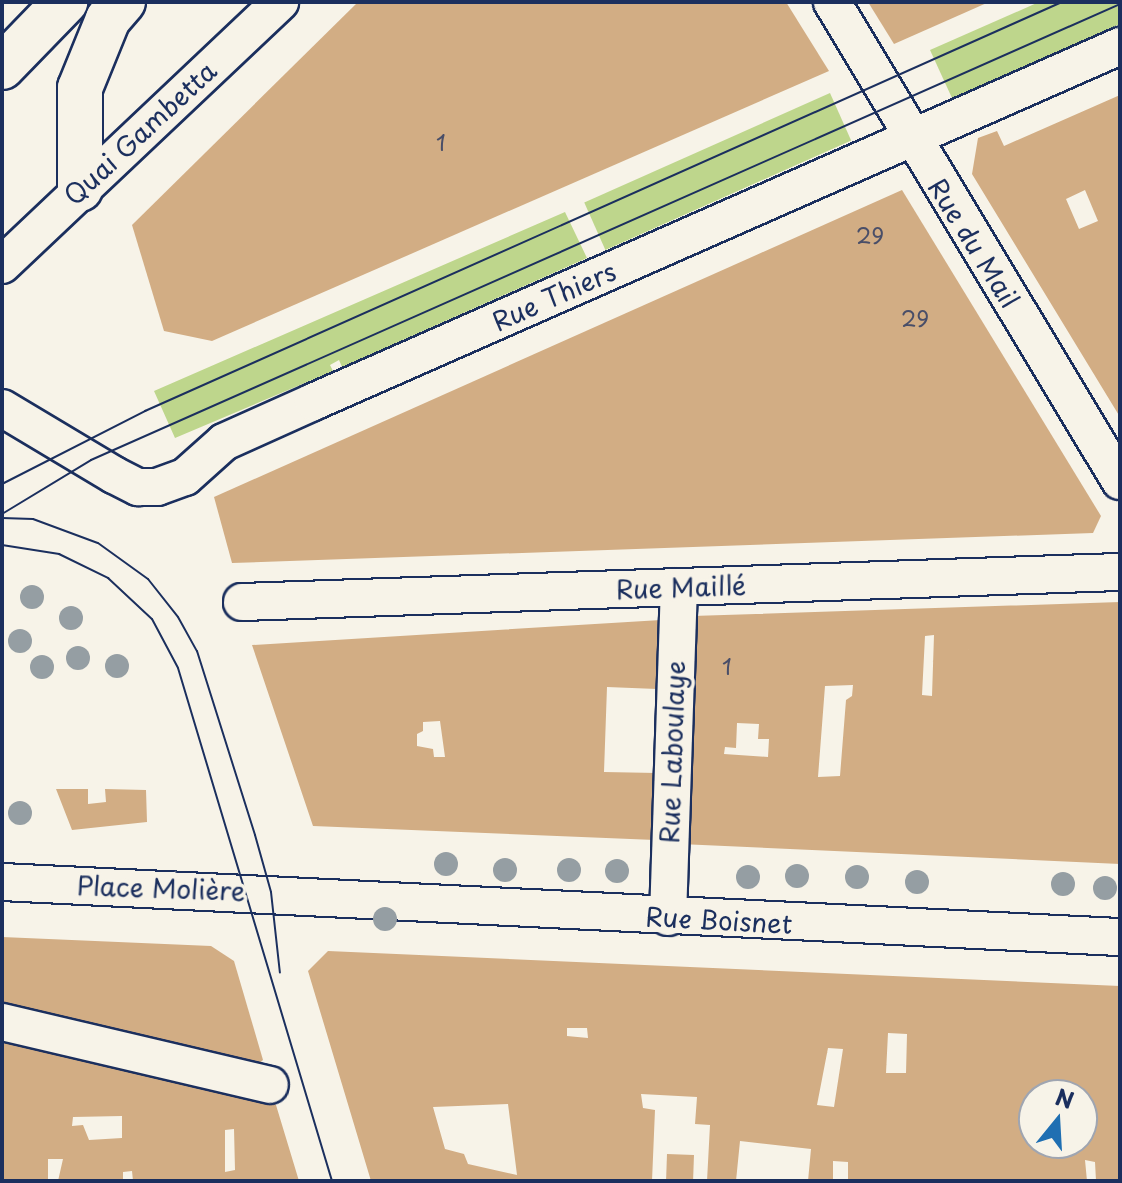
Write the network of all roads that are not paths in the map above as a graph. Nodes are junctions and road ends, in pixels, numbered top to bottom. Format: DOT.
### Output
graph roads {
  1 [pos="65,2"];
  2 [pos="123,2"];
  3 [pos="280,2"];
  4 [pos="832,2"];
  5 [pos="1120,46"];
  6 [pos="2,67"];
  7 [pos="910,138"];
  8 [pos="80,189"];
  9 [pos="2,265"];
  10 [pos="2,408"];
  11 [pos="1120,481"];
  12 [pos="1120,572"];
  13 [pos="679,587"];
  14 [pos="242,602"];
  15 [pos="2,882"];
  16 [pos="319,894"];
  17 [pos="668,917"];
  18 [pos="1120,937"];
  19 [pos="2,1022"];
  20 [pos="270,1085"];
  1 -- 6 [label="highway"];
  2 -- 8 [label="highway"];
  3 -- 8 [label="street, Quai Gambetta"];
  4 -- 7 [label="street, Rue du Mail"];
  5 -- 7 [label="street, Rue Thiers"];
  7 -- 10 [label="street, Rue Thiers"];
  7 -- 11 [label="street, Rue du Mail"];
  8 -- 9 [label="street, Quai Gambetta"];
  12 -- 13 [label="street, Rue Maillé"];
  13 -- 14 [label="street, Rue Maillé"];
  13 -- 17 [label="street, Rue Laboulaye"];
  15 -- 16 [label="street, Place Molière"];
  16 -- 17 [label="street, Rue Boisnet"];
  17 -- 18 [label="street, Rue Boisnet"];
  19 -- 20 [label="street"];
}
